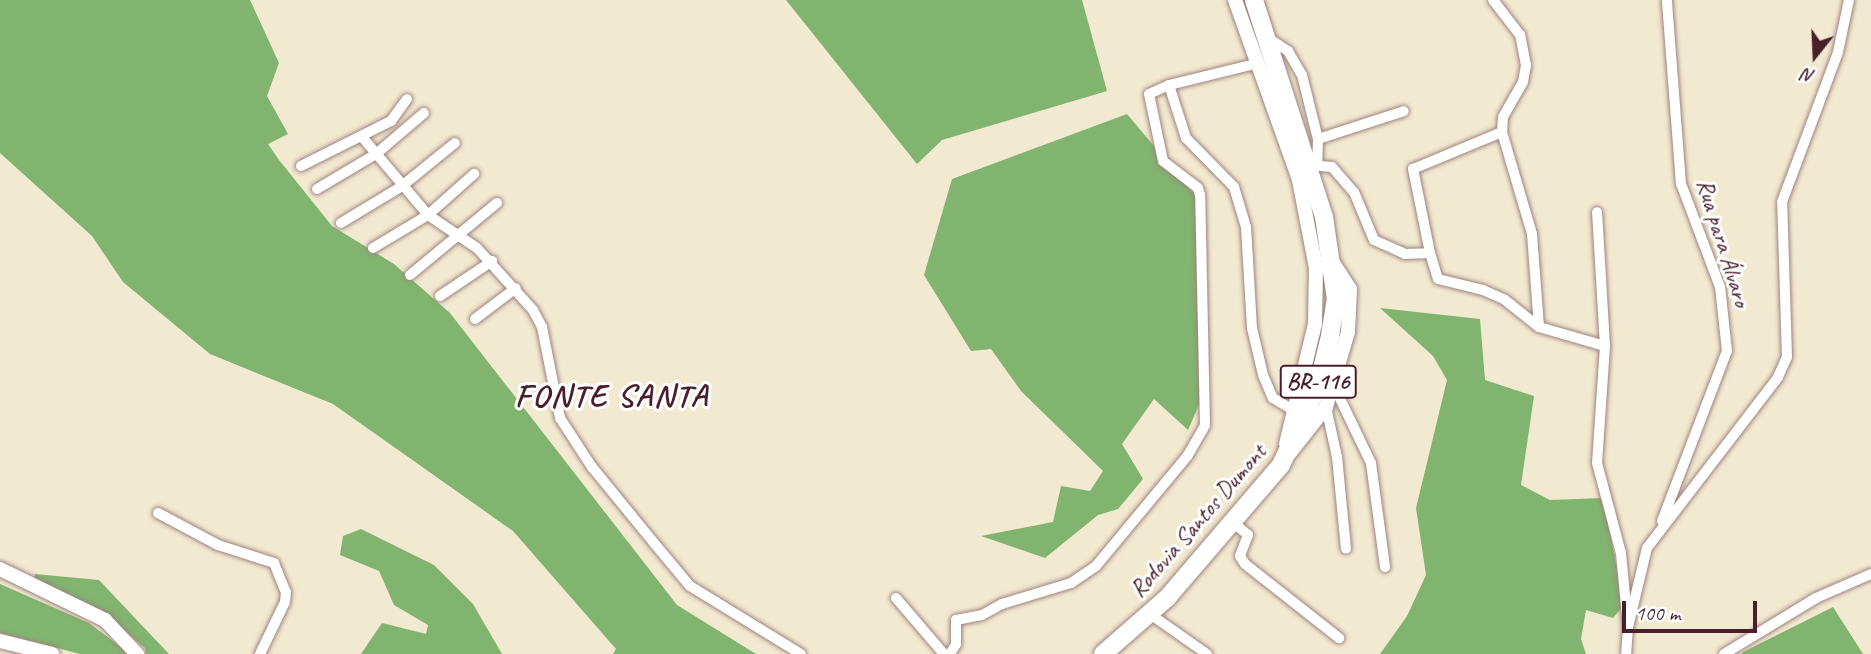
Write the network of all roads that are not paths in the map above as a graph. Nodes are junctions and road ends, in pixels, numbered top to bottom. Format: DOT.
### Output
graph roads {
  1 [pos="1235,0"];
  2 [pos="1254,0"];
  3 [pos="1493,0"];
  4 [pos="1667,0"];
  5 [pos="1849,0"];
  6 [pos="1259,63"];
  7 [pos="1169,85"];
  8 [pos="407,99"];
  9 [pos="1404,111"];
  10 [pos="425,113"];
  11 [pos="1502,132"];
  12 [pos="363,138"];
  13 [pos="1318,139"];
  14 [pos="455,143"];
  15 [pos="376,154"];
  16 [pos="1312,164"];
  17 [pos="301,166"];
  18 [pos="474,174"];
  19 [pos="402,186"];
  20 [pos="317,189"];
  21 [pos="497,203"];
  22 [pos="1597,212"];
  23 [pos="428,215"];
  24 [pos="341,223"];
  25 [pos="461,236"];
  26 [pos="373,248"];
  27 [pos="1430,253"];
  28 [pos="492,261"];
  29 [pos="410,275"];
  30 [pos="516,288"];
  31 [pos="440,296"];
  32 [pos="1316,303"];
  33 [pos="1344,303"];
  34 [pos="475,319"];
  35 [pos="1315,324"];
  36 [pos="1539,327"];
  37 [pos="1348,331"];
  38 [pos="1330,337"];
  39 [pos="1605,346"];
  40 [pos="1333,384"];
  41 [pos="1326,407"];
  42 [pos="1293,410"];
  43 [pos="1284,460"];
  44 [pos="158,513"];
  45 [pos="1235,524"];
  46 [pos="1660,528"];
  47 [pos="1346,549"];
  48 [pos="1385,567"];
  49 [pos="0,569"];
  50 [pos="1871,574"];
  51 [pos="896,598"];
  52 [pos="1150,614"];
  53 [pos="1628,627"];
  54 [pos="1339,638"];
  55 [pos="0,641"];
  56 [pos="52,654"];
  57 [pos="137,654"];
  58 [pos="260,654"];
  59 [pos="801,654"];
  60 [pos="944,654"];
  61 [pos="950,654"];
  62 [pos="1103,654"];
  63 [pos="1207,654"];
  64 [pos="1626,654"];
  65 [pos="1724,654"];
  1 -- 6 [label="street"];
  2 -- 13 [label="street"];
  2 -- 16 [label="highway, Rodovia Santos Dumont / BR-116"];
  3 -- 11 [label="street"];
  4 -- 46 [label="street, Rua para Álvaro"];
  5 -- 46 [label="street"];
  6 -- 7 [label="street"];
  6 -- 32 [label="street"];
  7 -- 42 [label="street"];
  7 -- 61 [label="street"];
  8 -- 12 [label="street"];
  9 -- 13 [label="street"];
  10 -- 15 [label="street"];
  11 -- 27 [label="street"];
  11 -- 36 [label="street"];
  12 -- 15 [label="street"];
  12 -- 17 [label="street"];
  13 -- 16 [label="street"];
  14 -- 19 [label="street"];
  15 -- 19 [label="street"];
  15 -- 20 [label="street"];
  16 -- 27 [label="street"];
  16 -- 33 [label="highway, Rodovia Santos Dumont / BR-116"];
  18 -- 23 [label="street"];
  19 -- 23 [label="street"];
  19 -- 24 [label="street"];
  21 -- 25 [label="street"];
  22 -- 39 [label="street"];
  23 -- 25 [label="street"];
  23 -- 26 [label="street"];
  25 -- 28 [label="street"];
  25 -- 29 [label="street"];
  27 -- 36 [label="street"];
  28 -- 30 [label="street"];
  28 -- 31 [label="street"];
  30 -- 34 [label="street"];
  30 -- 59 [label="street"];
  32 -- 33 [label="street"];
  32 -- 35 [label="street"];
  33 -- 37 [label="street"];
  33 -- 38 [label="highway, Rodovia Santos Dumont / BR-116"];
  35 -- 38 [label="street"];
  35 -- 42 [label="street"];
  36 -- 39 [label="street"];
  37 -- 38 [label="street"];
  37 -- 40 [label="street"];
  38 -- 43 [label="highway, Rodovia Santos Dumont / BR-116"];
  39 -- 53 [label="street"];
  40 -- 41 [label="street"];
  40 -- 48 [label="street"];
  41 -- 43 [label="street"];
  41 -- 47 [label="street"];
  42 -- 43 [label="street"];
  43 -- 45 [label="highway, Rodovia Santos Dumont / BR-116"];
  44 -- 58 [label="street"];
  45 -- 52 [label="highway, Rodovia Santos Dumont / BR-116"];
  45 -- 54 [label="street"];
  46 -- 53 [label="street"];
  49 -- 57 [label="street"];
  50 -- 65 [label="street"];
  51 -- 60 [label="street"];
  52 -- 62 [label="highway, Rodovia Santos Dumont / BR-116"];
  52 -- 63 [label="street"];
  53 -- 64 [label="street"];
  55 -- 56 [label="street"];
}
